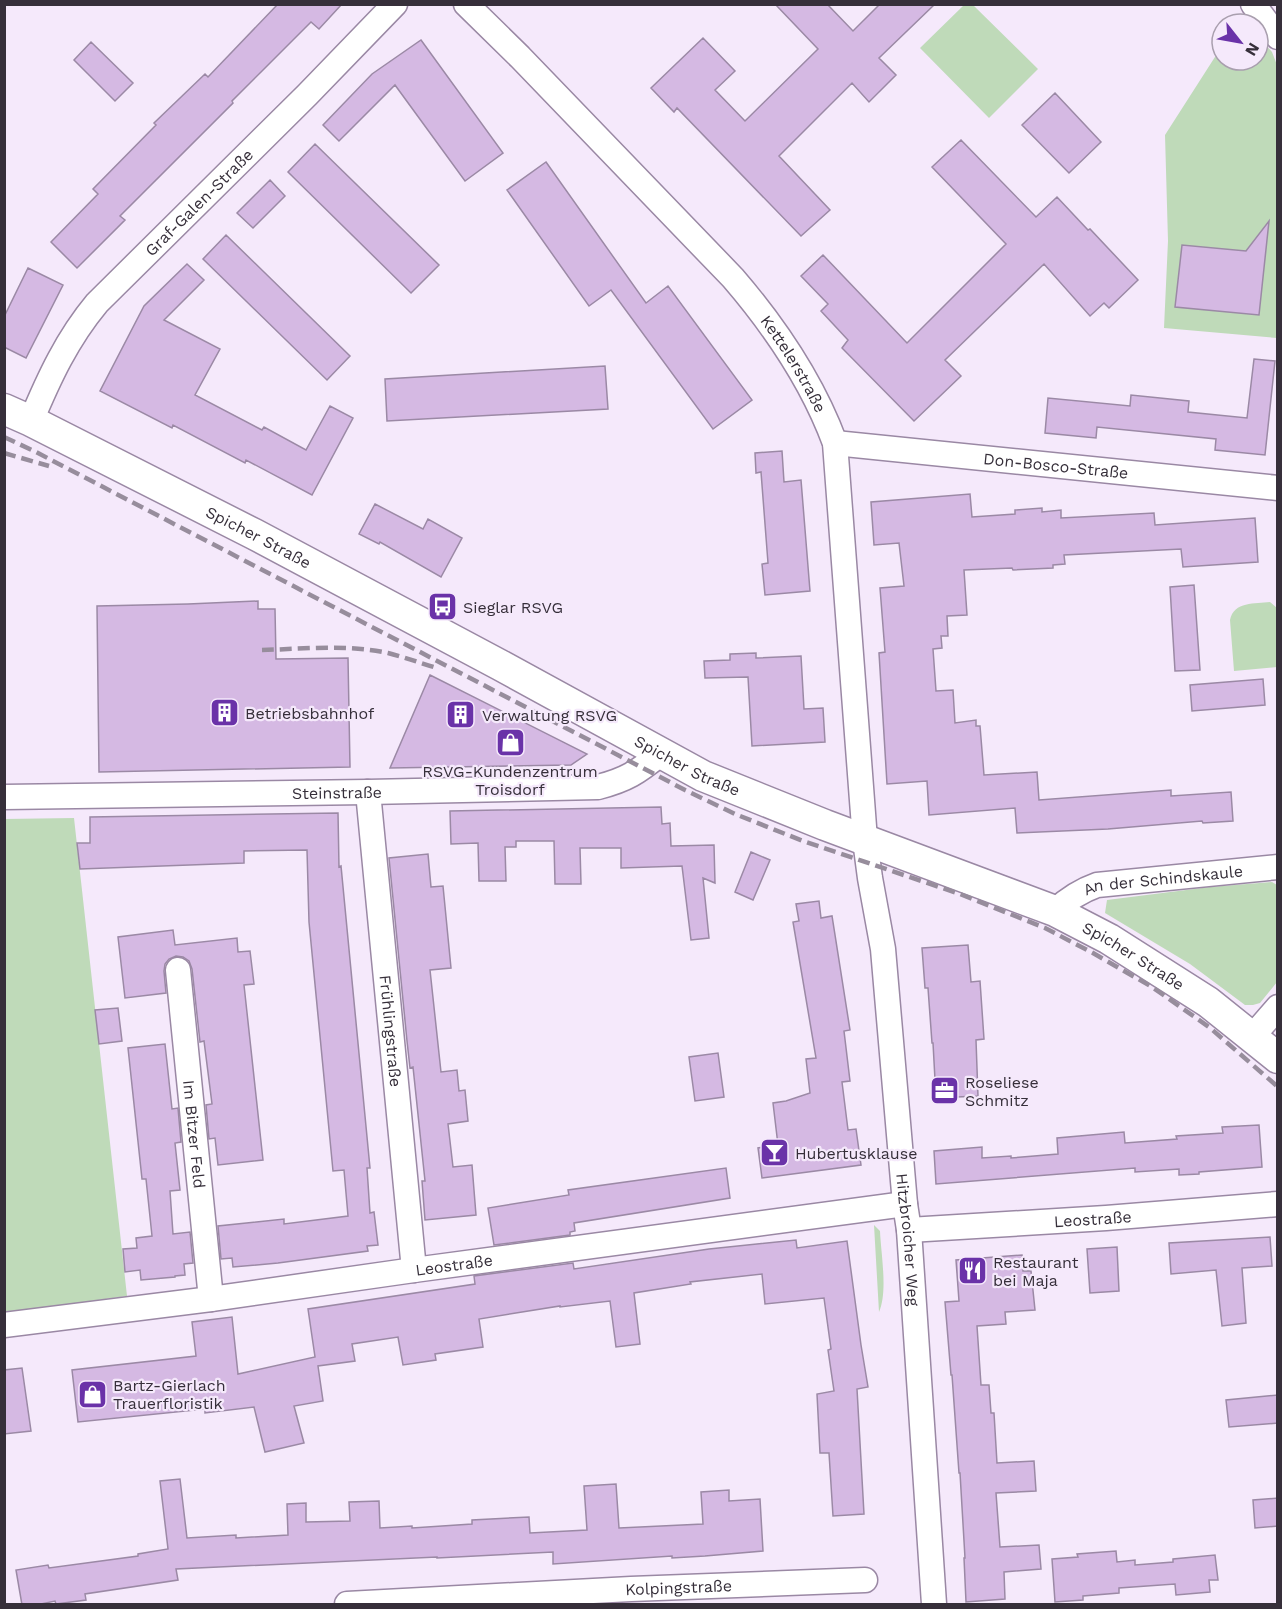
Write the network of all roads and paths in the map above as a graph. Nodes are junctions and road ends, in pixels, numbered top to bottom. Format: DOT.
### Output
graph roads {
  1 [pos="395,4"];
  2 [pos="466,4"];
  3 [pos="1253,4"];
  4 [pos="1278,37"];
  5 [pos="18,415"];
  6 [pos="835,443"];
  7 [pos="1278,488"];
  8 [pos="660,754"];
  9 [pos="368,792"];
  10 [pos="4,797"];
  11 [pos="865,840"];
  12 [pos="1278,867"];
  13 [pos="1055,911"];
  14 [pos="178,970"];
  15 [pos="1278,1007"];
  16 [pos="1252,1037"];
  17 [pos="1278,1058"];
  18 [pos="905,1204"];
  19 [pos="1278,1204"];
  20 [pos="909,1230"];
  21 [pos="414,1270"];
  22 [pos="211,1299"];
  23 [pos="4,1325"];
  24 [pos="865,1580"];
  25 [pos="631,1597"];
  26 [pos="347,1605"];
  27 [pos="934,1605"];
  1 -- 5 [label="street, Graf-Galen-Straße"];
  2 -- 6 [label="street, Kettelerstraße"];
  3 -- 4 [label="street"];
  5 -- 8 [label="street, Spicher Straße"];
  6 -- 7 [label="street, Don-Bosco-Straße"];
  6 -- 11 [label="street, Kettelerstraße"];
  8 -- 9 [label="street, Steinstraße"];
  8 -- 11 [label="street, Spicher Straße"];
  9 -- 10 [label="street, Steinstraße"];
  9 -- 21 [label="street, Frühlingstraße"];
  11 -- 13 [label="street, Spicher Straße"];
  11 -- 18 [label="street, Hitzbroicher Weg"];
  12 -- 13 [label="street, An der Schindskaule"];
  13 -- 16 [label="street, Spicher Straße"];
  14 -- 22 [label="street, Im Bitzer Feld"];
  15 -- 16 [label="street"];
  16 -- 17 [label="street, Spicher Straße"];
  18 -- 20 [label="street, Hitzbroicher Weg"];
  18 -- 21 [label="street, Leostraße"];
  19 -- 20 [label="street, Leostraße"];
  20 -- 27 [label="street, Hitzbroicher Weg"];
  21 -- 22 [label="street, Leostraße"];
  22 -- 23 [label="street, Leostraße"];
  24 -- 25 [label="street, Kolpingstraße"];
  25 -- 26 [label="street, Kolpingstraße"];
}
